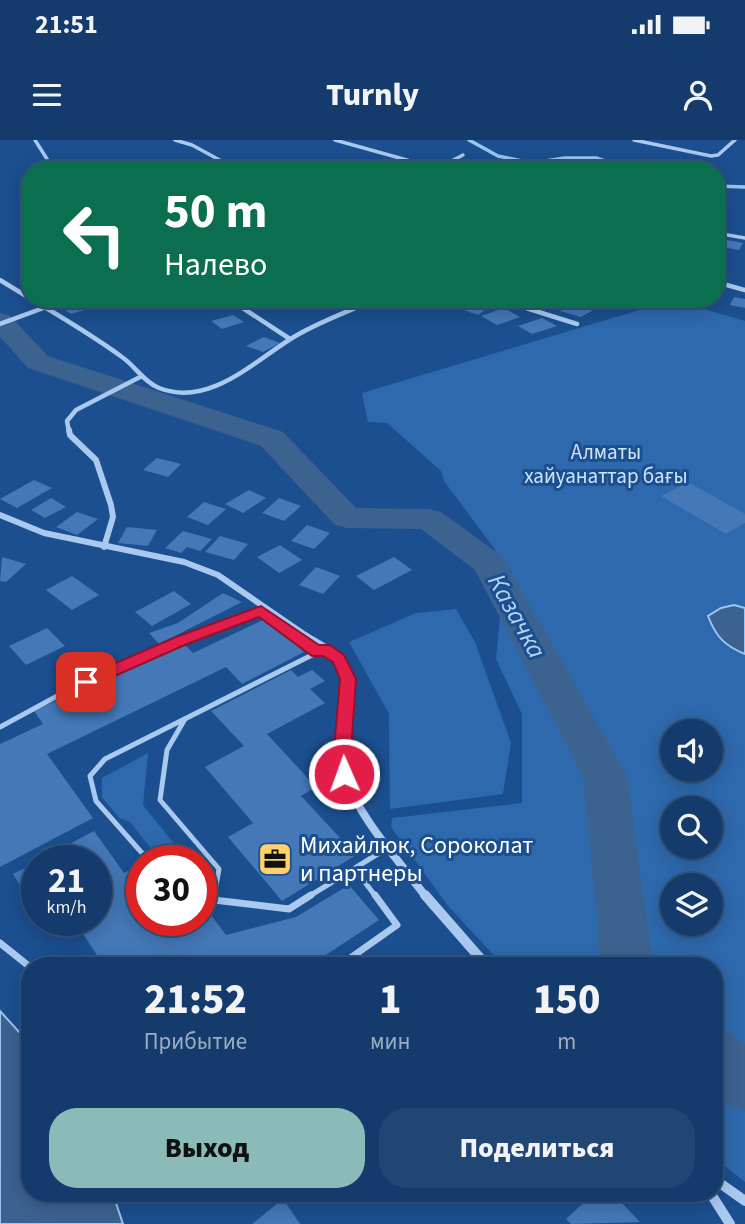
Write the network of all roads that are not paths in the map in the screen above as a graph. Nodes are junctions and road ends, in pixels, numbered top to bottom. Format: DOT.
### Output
graph roads {
  1 [pos="35,140"];
  2 [pos="175,140"];
  3 [pos="335,140"];
  4 [pos="634,140"];
  5 [pos="735,140"];
  6 [pos="463,155"];
  7 [pos="47,161"];
  8 [pos="221,161"];
  9 [pos="408,161"];
  10 [pos="451,161"];
  11 [pos="725,235"];
  12 [pos="745,238"];
  13 [pos="0,280"];
  14 [pos="725,284"];
  15 [pos="745,290"];
  16 [pos="21,294"];
  17 [pos="41,308"];
  18 [pos="243,308"];
  19 [pos="357,308"];
  20 [pos="526,308"];
  21 [pos="0,324"];
  22 [pos="577,324"];
  23 [pos="290,339"];
  24 [pos="142,376"];
  25 [pos="0,516"];
  26 [pos="104,547"];
  27 [pos="321,650"];
  28 [pos="187,717"];
  29 [pos="0,727"];
  30 [pos="135,845"];
  31 [pos="198,845"];
  32 [pos="389,848"];
  33 [pos="355,869"];
  34 [pos="217,900"];
  35 [pos="0,943"];
  36 [pos="352,957"];
  37 [pos="479,957"];
  38 [pos="21,960"];
  39 [pos="723,1186"];
  40 [pos="716,1202"];
  41 [pos="745,1202"];
  42 [pos="730,1224"];
  1 -- 7 [label="street"];
  2 -- 8 [label="street"];
  3 -- 9 [label="street"];
  4 -- 5 [label="street"];
  6 -- 10 [label="street"];
  11 -- 12 [label="street"];
  13 -- 16 [label="street"];
  14 -- 15 [label="street"];
  17 -- 21 [label="street"];
  17 -- 24 [label="street"];
  18 -- 23 [label="street"];
  19 -- 23 [label="street"];
  20 -- 22 [label="street"];
  23 -- 24 [label="street"];
  24 -- 26 [label="street"];
  25 -- 26 [label="street"];
  26 -- 27 [label="street"];
  27 -- 28 [label="lane"];
  27 -- 29 [label="lane"];
  27 -- 32 [label="street"];
  28 -- 30 [label="lane"];
  28 -- 31 [label="lane"];
  32 -- 33 [label="lane"];
  32 -- 37 [label="street"];
  33 -- 34 [label="lane"];
  33 -- 36 [label="lane"];
  35 -- 38 [label="lane"];
  39 -- 41 [label="street"];
  40 -- 42 [label="street"];
}
